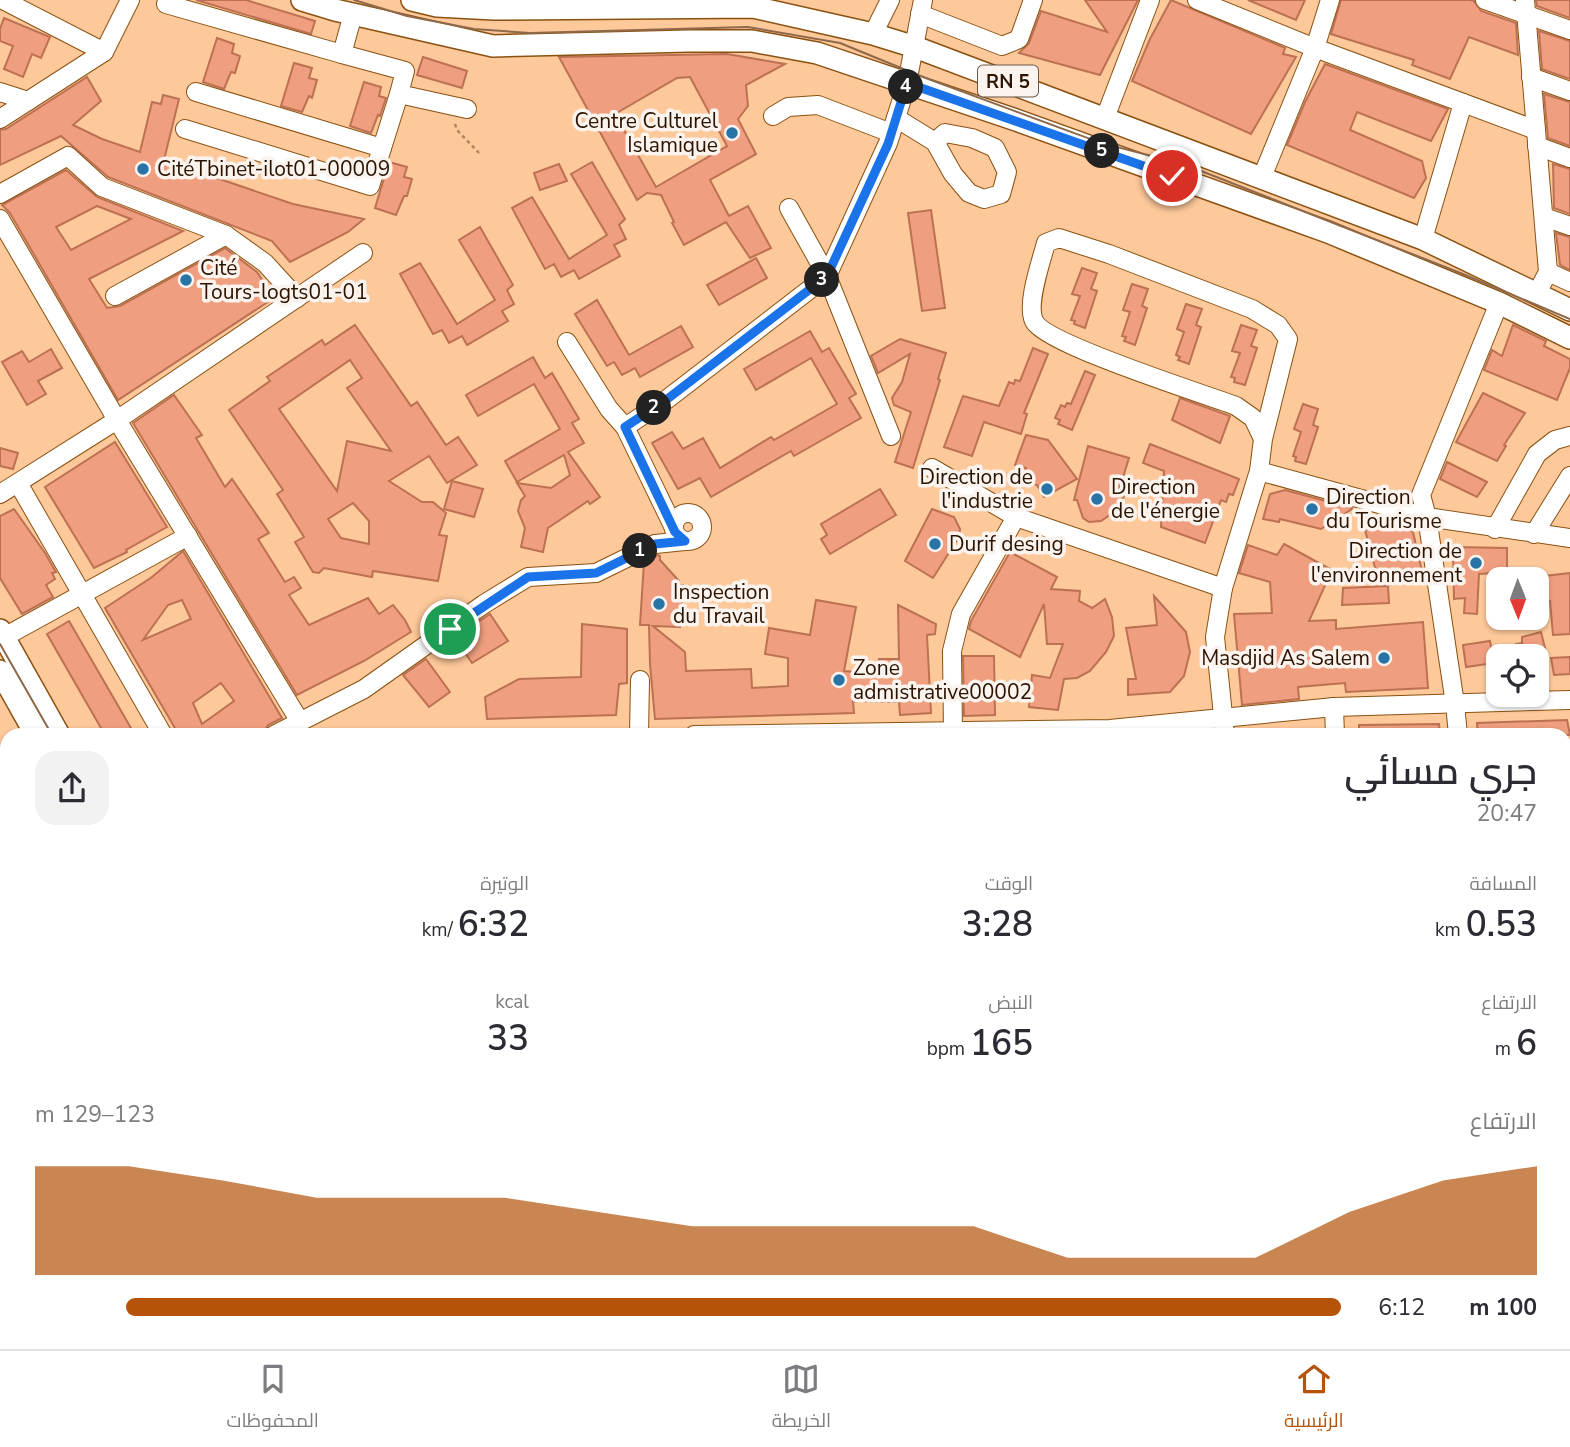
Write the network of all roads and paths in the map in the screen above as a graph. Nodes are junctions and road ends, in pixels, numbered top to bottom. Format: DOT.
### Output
graph roads {
  1 [pos="3,0"];
  2 [pos="130,0"];
  3 [pos="302,0"];
  4 [pos="412,0"];
  5 [pos="890,0"];
  6 [pos="1033,0"];
  7 [pos="1150,0"];
  8 [pos="1197,0"];
  9 [pos="1330,0"];
  10 [pos="1485,0"];
  11 [pos="166,4"];
  12 [pos="699,4"];
  13 [pos="493,5"];
  14 [pos="921,7"];
  15 [pos="1526,7"];
  16 [pos="353,14"];
  17 [pos="1570,30"];
  18 [pos="873,34"];
  19 [pos="915,47"];
  20 [pos="1315,48"];
  21 [pos="104,52"];
  22 [pos="342,54"];
  23 [pos="1531,77"];
  24 [pos="907,83"];
  25 [pos="1570,91"];
  26 [pos="0,92"];
  27 [pos="196,92"];
  28 [pos="399,94"];
  29 [pos="28,101"];
  30 [pos="1463,103"];
  31 [pos="462,108"];
  32 [pos="773,116"];
  33 [pos="1105,118"];
  34 [pos="0,119"];
  35 [pos="894,125"];
  36 [pos="185,129"];
  37 [pos="1537,138"];
  38 [pos="935,142"];
  39 [pos="382,148"];
  40 [pos="479,153"];
  41 [pos="1570,158"];
  42 [pos="1262,177"];
  43 [pos="0,194"];
  44 [pos="789,208"];
  45 [pos="1544,217"];
  46 [pos="0,219"];
  47 [pos="1570,226"];
  48 [pos="226,235"];
  49 [pos="1423,239"];
  50 [pos="363,253"];
  51 [pos="1548,272"];
  52 [pos="827,276"];
  53 [pos="1570,282"];
  54 [pos="1536,295"];
  55 [pos="115,296"];
  56 [pos="297,298"];
  57 [pos="1499,303"];
  58 [pos="1570,310"];
  59 [pos="1570,338"];
  60 [pos="567,342"];
  61 [pos="117,420"];
  62 [pos="625,427"];
  63 [pos="891,436"];
  64 [pos="1570,436"];
  65 [pos="1263,439"];
  66 [pos="932,468"];
  67 [pos="1259,471"];
  68 [pos="1570,476"];
  69 [pos="18,483"];
  70 [pos="0,494"];
  71 [pos="1016,517"];
  72 [pos="1427,517"];
  73 [pos="1495,529"];
  74 [pos="1534,534"];
  75 [pos="188,536"];
  76 [pos="1570,538"];
  77 [pos="1223,588"];
  78 [pos="82,594"];
  79 [pos="2,634"];
  80 [pos="0,671"];
  81 [pos="640,680"];
  82 [pos="1570,700"];
  83 [pos="1455,704"];
  84 [pos="1334,707"];
  85 [pos="299,720"];
  86 [pos="1224,726"];
  87 [pos="32,728"];
  88 [pos="56,728"];
  89 [pos="159,728"];
  90 [pos="286,728"];
  91 [pos="639,728"];
  92 [pos="953,728"];
  93 [pos="1186,728"];
  94 [pos="1335,728"];
  95 [pos="1457,728"];
  1 -- 21 [label="street"];
  2 -- 21 [label="street"];
  3 -- 16 [label="main road, RN 5"];
  4 -- 13 [label="main road, RN 5"];
  5 -- 18 [label="street"];
  6 -- 14 [label="street"];
  7 -- 33 [label="street"];
  8 -- 20 [label="street"];
  9 -- 20 [label="street"];
  10 -- 15 [label="street"];
  11 -- 22 [label="street"];
  12 -- 13 [label="main road, RN 5"];
  12 -- 18 [label="main road, RN 5"];
  14 -- 19 [label="street"];
  15 -- 17 [label="street"];
  15 -- 23 [label="street"];
  16 -- 22 [label="street"];
  16 -- 24 [label="main road, RN 5"];
  18 -- 19 [label="main road, RN 5"];
  19 -- 24 [label="street"];
  19 -- 33 [label="main road, RN 5"];
  20 -- 30 [label="street"];
  20 -- 42 [label="street"];
  21 -- 29 [label="street"];
  22 -- 28 [label="street"];
  23 -- 25 [label="street"];
  23 -- 37 [label="street"];
  24 -- 35 [label="street"];
  24 -- 57 [label="main road, RN 5"];
  26 -- 29 [label="street"];
  27 -- 39 [label="street"];
  28 -- 31 [label="street"];
  28 -- 39 [label="street"];
  29 -- 34 [label="street"];
  30 -- 37 [label="street"];
  30 -- 49 [label="street"];
  31 -- 40 [label="path"];
  32 -- 35 [label="street"];
  33 -- 42 [label="main road, RN 5"];
  35 -- 38 [label="street"];
  35 -- 52 [label="street"];
  36 -- 39 [label="street"];
  37 -- 41 [label="street"];
  37 -- 45 [label="street"];
  42 -- 49 [label="main road, RN 5"];
  43 -- 48 [label="street"];
  44 -- 52 [label="street"];
  45 -- 47 [label="street"];
  45 -- 51 [label="street"];
  46 -- 61 [label="street"];
  48 -- 55 [label="street"];
  48 -- 56 [label="street"];
  49 -- 54 [label="main road, RN 5"];
  50 -- 56 [label="street"];
  51 -- 53 [label="street"];
  51 -- 54 [label="street"];
  52 -- 62 [label="street"];
  52 -- 63 [label="street"];
  54 -- 58 [label="main road, RN 5"];
  56 -- 61 [label="street"];
  57 -- 59 [label="main road, RN 5"];
  57 -- 72 [label="street"];
  60 -- 62 [label="street"];
  61 -- 69 [label="street"];
  61 -- 75 [label="street"];
  62 -- 85 [label="street"];
  64 -- 73 [label="street"];
  65 -- 65 [label="street"];
  65 -- 67 [label="street"];
  66 -- 71 [label="street"];
  67 -- 72 [label="street"];
  67 -- 77 [label="street"];
  68 -- 74 [label="street"];
  69 -- 70 [label="street"];
  69 -- 78 [label="street"];
  71 -- 77 [label="street"];
  71 -- 92 [label="street"];
  72 -- 73 [label="street"];
  72 -- 83 [label="street"];
  73 -- 74 [label="street"];
  74 -- 76 [label="street"];
  75 -- 78 [label="street"];
  75 -- 85 [label="street"];
  77 -- 86 [label="street"];
  78 -- 79 [label="street"];
  78 -- 89 [label="street"];
  79 -- 88 [label="main road"];
  80 -- 87 [label="main road"];
  81 -- 91 [label="street"];
  82 -- 83 [label="street"];
  83 -- 84 [label="street"];
  83 -- 95 [label="street"];
  84 -- 86 [label="street"];
  84 -- 94 [label="street"];
  85 -- 90 [label="street"];
  86 -- 93 [label="street"];
}
